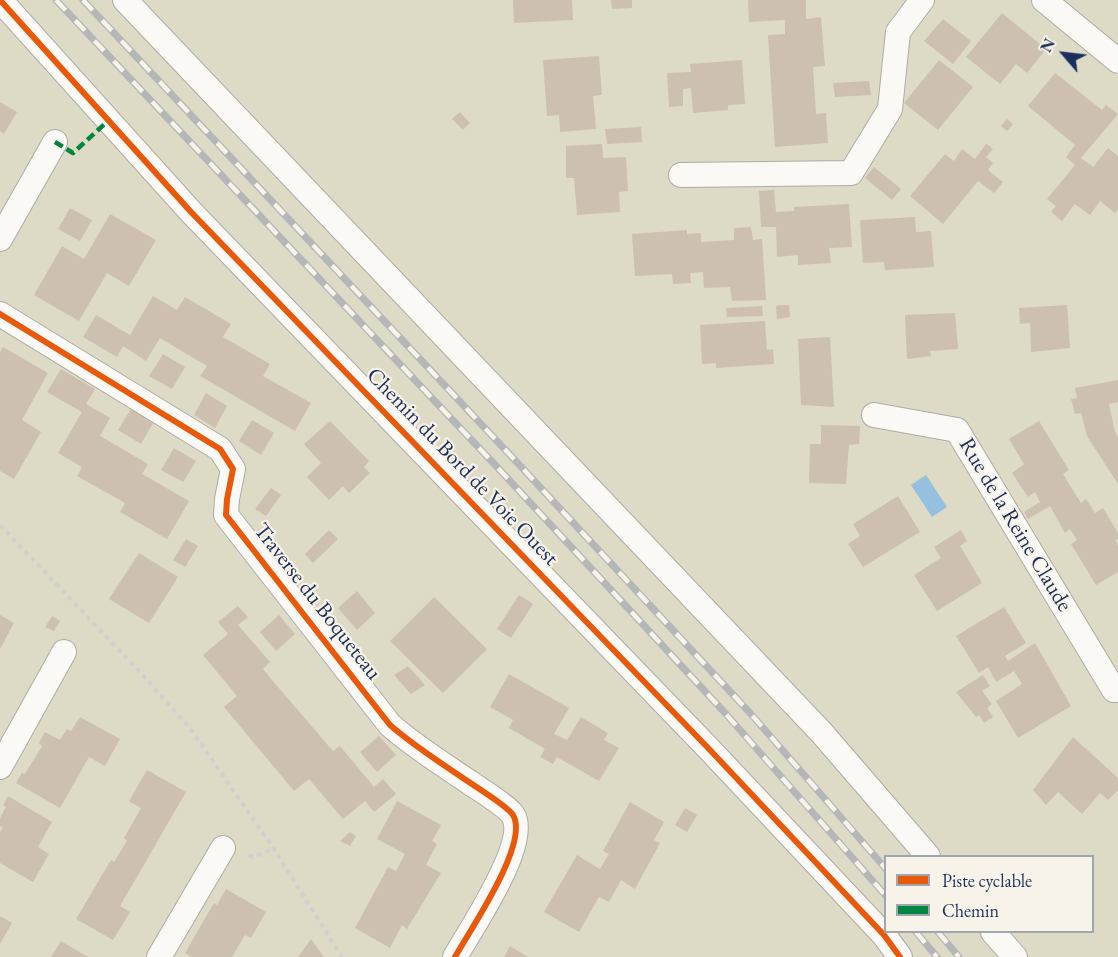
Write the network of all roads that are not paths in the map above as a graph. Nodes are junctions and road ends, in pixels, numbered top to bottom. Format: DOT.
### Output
graph roads {
  1 [pos="125,0"];
  2 [pos="922,0"];
  3 [pos="1044,0"];
  4 [pos="6,12"];
  5 [pos="1118,61"];
  6 [pos="55,142"];
  7 [pos="681,174"];
  8 [pos="0,239"];
  9 [pos="0,314"];
  10 [pos="874,415"];
  11 [pos="64,652"];
  12 [pos="1118,690"];
  13 [pos="0,767"];
  14 [pos="223,848"];
  15 [pos="927,855"];
  16 [pos="994,933"];
  17 [pos="159,957"];
  18 [pos="455,957"];
  19 [pos="900,957"];
  20 [pos="1015,957"];
  1 -- 15 [label="street"];
  2 -- 7 [label="street"];
  3 -- 5 [label="street"];
  4 -- 19 [label="street, Chemin du Bord de Voie Ouest"];
  6 -- 8 [label="street"];
  9 -- 18 [label="street, Traverse du Boqueteau"];
  10 -- 12 [label="street, Rue de la Reine Claude"];
  11 -- 13 [label="street"];
  14 -- 17 [label="street"];
  16 -- 20 [label="street"];
}
